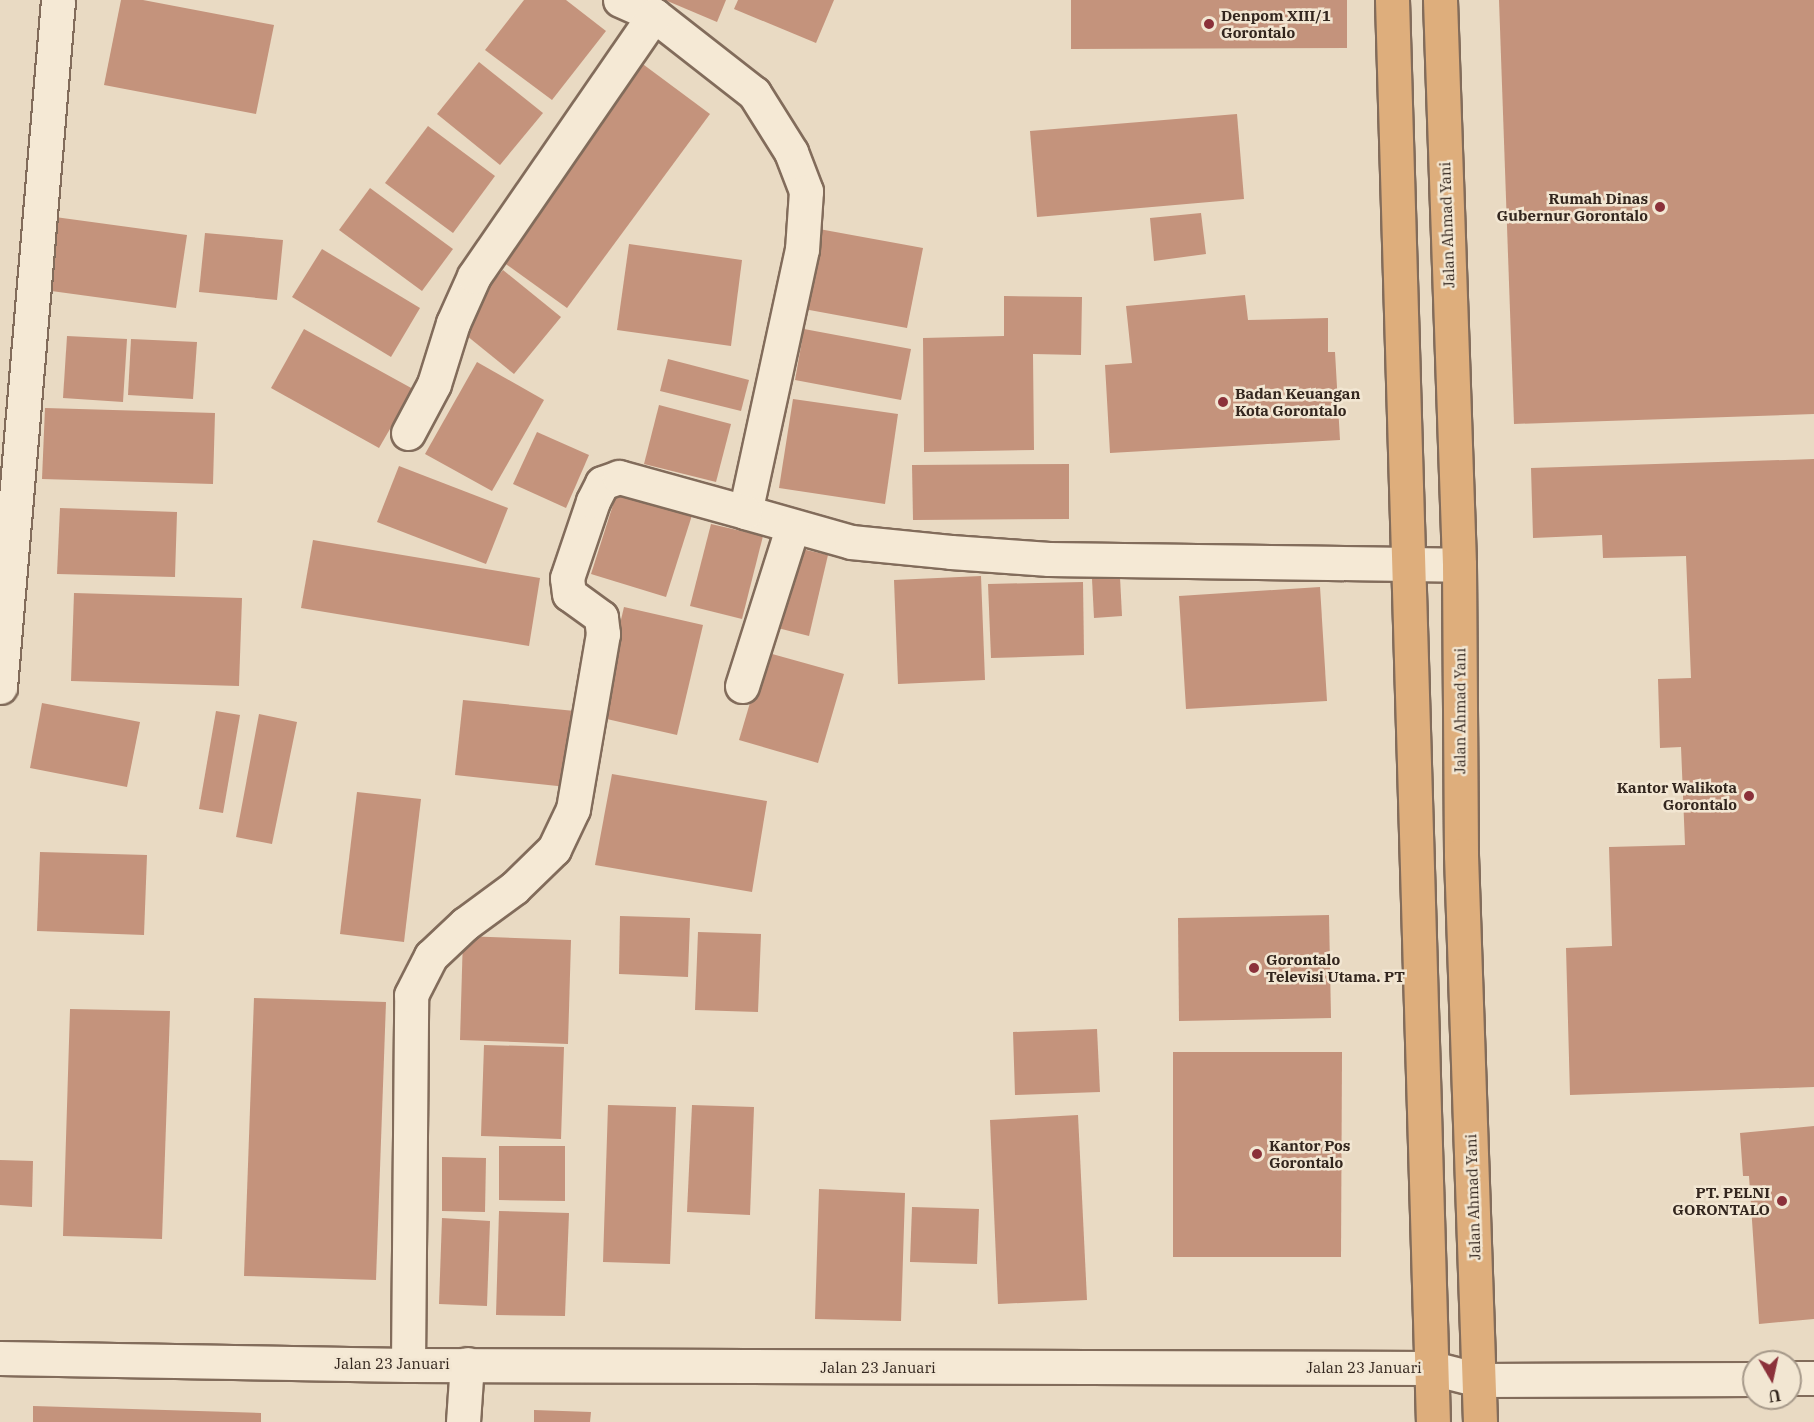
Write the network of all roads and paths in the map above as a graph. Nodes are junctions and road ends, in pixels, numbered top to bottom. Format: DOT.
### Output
graph roads {
  1 [pos="58,0"];
  2 [pos="620,0"];
  3 [pos="1392,0"];
  4 [pos="1440,0"];
  5 [pos="654,15"];
  6 [pos="12,396"];
  7 [pos="408,432"];
  8 [pos="745,512"];
  9 [pos="792,528"];
  10 [pos="1409,564"];
  11 [pos="1459,565"];
  12 [pos="742,686"];
  13 [pos="0,687"];
  14 [pos="0,1358"];
  15 [pos="467,1364"];
  16 [pos="408,1365"];
  17 [pos="1432,1368"];
  18 [pos="1742,1379"];
  19 [pos="1479,1380"];
  20 [pos="463,1422"];
  21 [pos="1432,1422"];
  22 [pos="1479,1422"];
  1 -- 6 [label="street"];
  2 -- 5 [label="street"];
  3 -- 10 [label="highway"];
  4 -- 11 [label="highway, Jalan Ahmad Yani"];
  5 -- 7 [label="street"];
  5 -- 8 [label="street"];
  6 -- 13 [label="street"];
  8 -- 9 [label="street"];
  8 -- 16 [label="street"];
  9 -- 10 [label="street"];
  9 -- 12 [label="street"];
  10 -- 11 [label="street"];
  10 -- 17 [label="highway"];
  11 -- 19 [label="highway, Jalan Ahmad Yani"];
  14 -- 16 [label="street, Jalan 23 Januari"];
  15 -- 16 [label="street, Jalan 23 Januari"];
  15 -- 17 [label="street, Jalan 23 Januari"];
  15 -- 20 [label="street"];
  17 -- 19 [label="street, Jalan 23 Januari"];
  17 -- 21 [label="highway"];
  18 -- 19 [label="street, Jalan 23 Januari"];
  19 -- 22 [label="highway, Jalan Ahmad Yani"];
}
